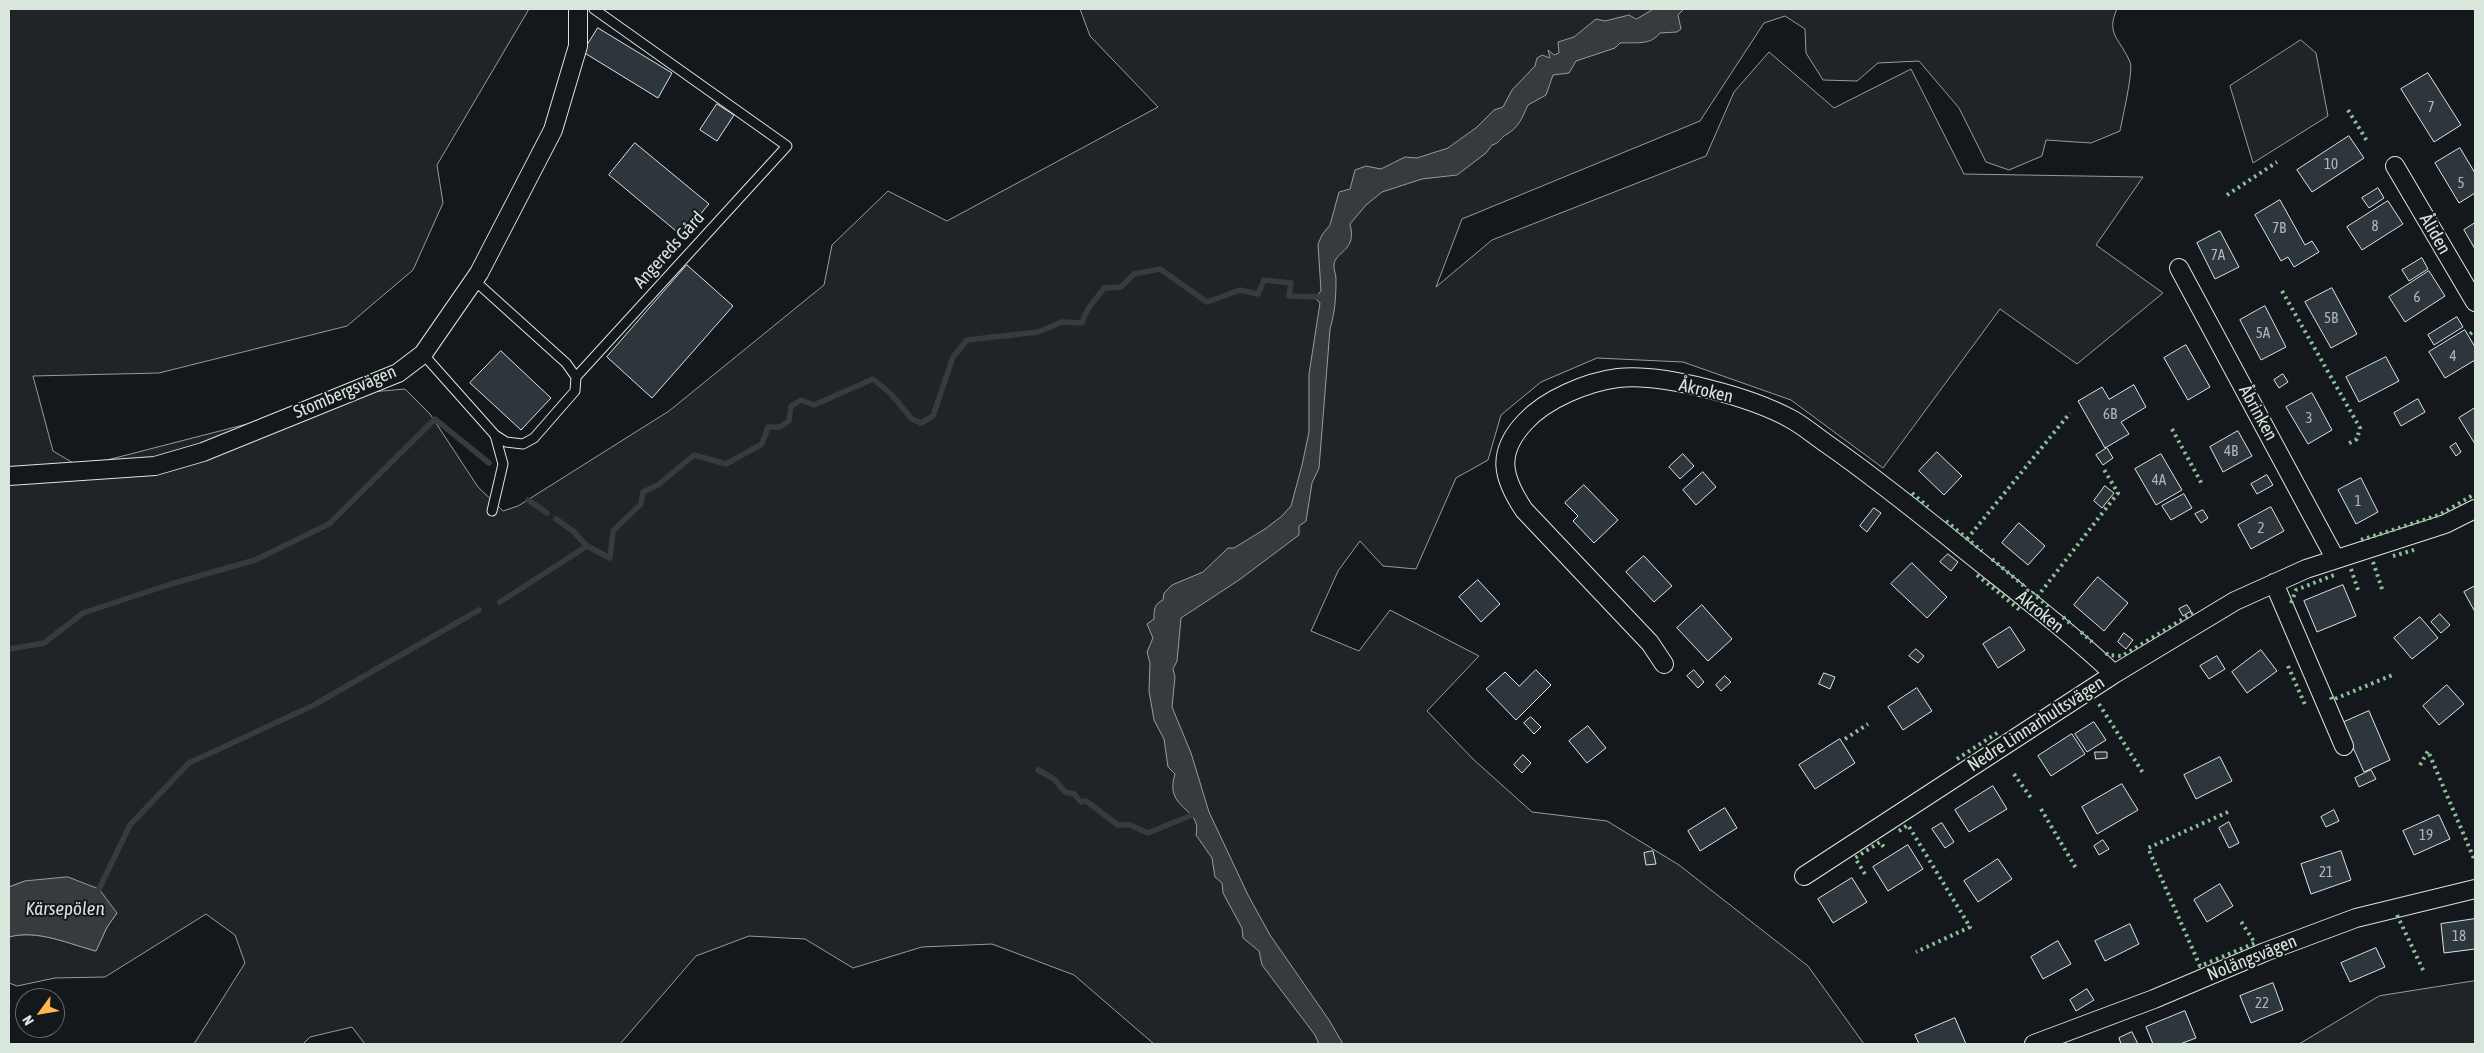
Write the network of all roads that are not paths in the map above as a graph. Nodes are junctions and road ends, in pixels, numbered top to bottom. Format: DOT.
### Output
graph roads {
  1 [pos="578,9"];
  2 [pos="594,9"];
  3 [pos="2396,166"];
  4 [pos="2179,268"];
  5 [pos="474,280"];
  6 [pos="2475,302"];
  7 [pos="422,354"];
  8 [pos="576,377"];
  9 [pos="495,435"];
  10 [pos="9,476"];
  11 [pos="2475,509"];
  12 [pos="492,511"];
  13 [pos="2335,558"];
  14 [pos="2274,583"];
  15 [pos="1664,664"];
  16 [pos="2114,674"];
  17 [pos="2344,746"];
  18 [pos="1804,876"];
  19 [pos="2475,889"];
  20 [pos="2034,1044"];
  1 -- 5 [label="street, Stombergsvägen"];
  2 -- 8 [label="lane, Angereds Gård"];
  3 -- 6 [label="street, Åliden"];
  4 -- 13 [label="street, Åbrinken"];
  5 -- 7 [label="street, Stombergsvägen"];
  5 -- 8 [label="lane"];
  7 -- 9 [label="lane, Angereds Gård"];
  7 -- 10 [label="street, Stombergsvägen"];
  8 -- 9 [label="lane, Angereds Gård"];
  9 -- 12 [label="lane"];
  11 -- 13 [label="street, Nedre Linnarhultsvägen"];
  13 -- 14 [label="street, Nedre Linnarhultsvägen"];
  14 -- 16 [label="street, Nedre Linnarhultsvägen"];
  14 -- 17 [label="street"];
  15 -- 16 [label="street, Åkroken"];
  16 -- 18 [label="street, Nedre Linnarhultsvägen"];
  19 -- 20 [label="street, Nolängsvägen"];
}
